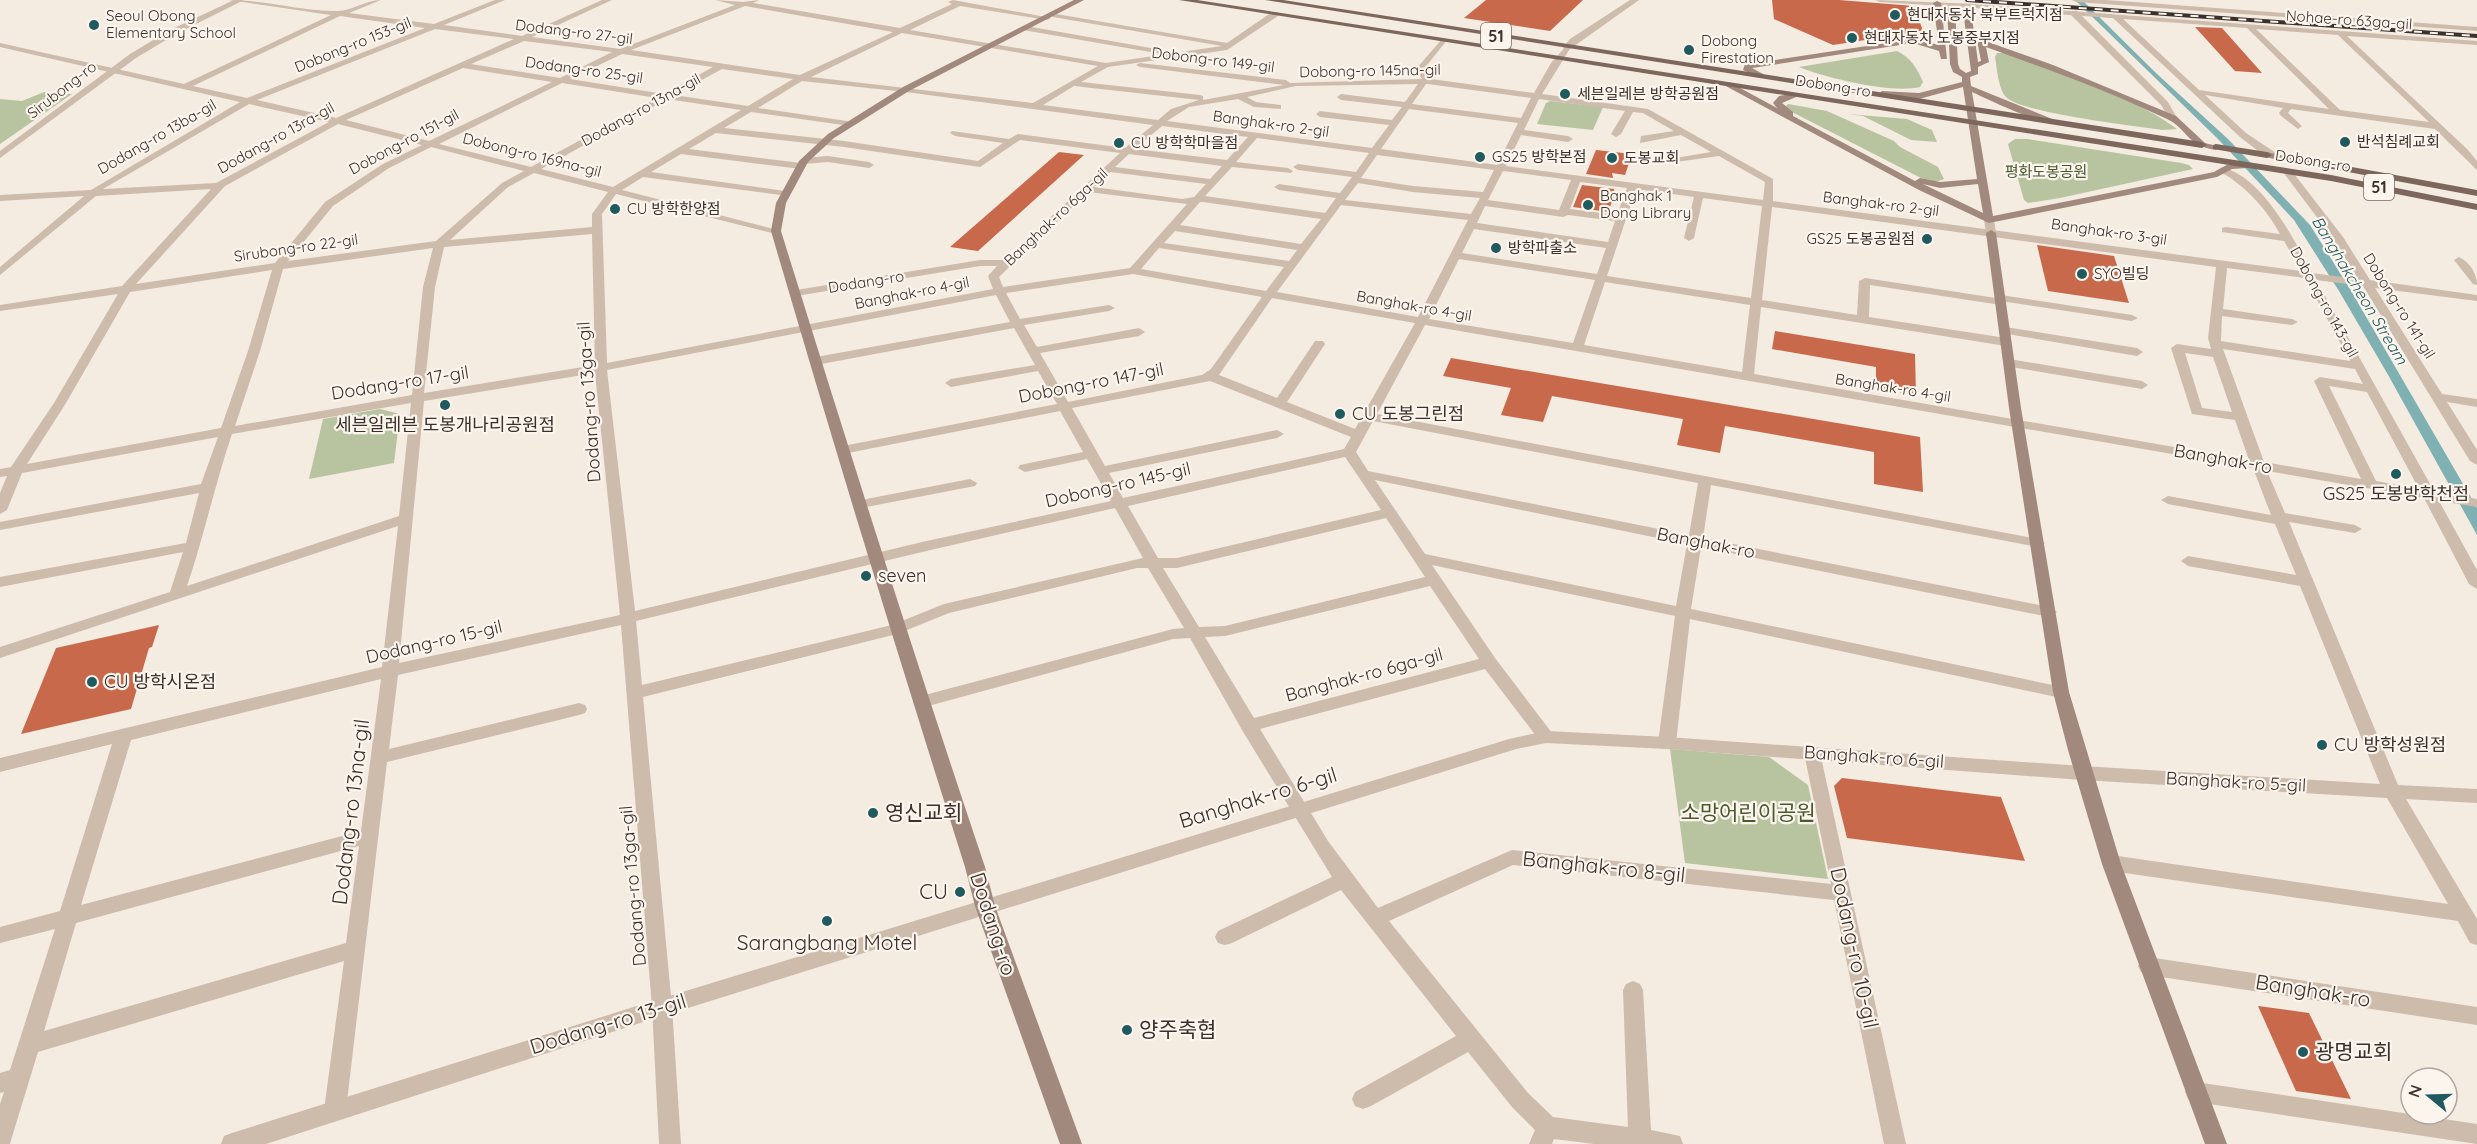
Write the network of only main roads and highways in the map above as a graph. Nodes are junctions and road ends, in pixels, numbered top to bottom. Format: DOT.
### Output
graph roads {
  1 [pos="1080,0"];
  2 [pos="1183,0"];
  3 [pos="1269,0"];
  4 [pos="1288,1"];
  5 [pos="1937,3"];
  6 [pos="1951,8"];
  7 [pos="1982,43"];
  8 [pos="1943,50"];
  9 [pos="1954,64"];
  10 [pos="1975,66"];
  11 [pos="1760,76"];
  12 [pos="1967,82"];
  13 [pos="1726,84"];
  14 [pos="1867,93"];
  15 [pos="1793,95"];
  16 [pos="1970,109"];
  17 [pos="1973,122"];
  18 [pos="2058,123"];
  19 [pos="2202,145"];
  20 [pos="2224,166"];
  21 [pos="1983,181"];
  22 [pos="2477,193"];
  23 [pos="2477,207"];
  24 [pos="1990,226"];
  25 [pos="1071,1144"];
  26 [pos="2216,1144"];
  1 -- 25 [label="main road, Dodang-ro"];
  2 -- 13 [label="main road, Dobong-ro / 51"];
  3 -- 4 [label="main road, Dobong-ro / 51"];
  4 -- 11 [label="main road, Dobong-ro / 51"];
  5 -- 8 [label="main road"];
  6 -- 9 [label="main road"];
  7 -- 10 [label="main road"];
  7 -- 10 [label="main road"];
  7 -- 19 [label="main road"];
  8 -- 9 [label="main road"];
  8 -- 11 [label="main road"];
  9 -- 12 [label="main road"];
  10 -- 12 [label="main road"];
  11 -- 14 [label="main road, Dobong-ro / 51"];
  12 -- 14 [label="main road"];
  12 -- 16 [label="main road"];
  12 -- 18 [label="main road"];
  13 -- 15 [label="main road, Dobong-ro / 51"];
  13 -- 24 [label="main road"];
  14 -- 16 [label="main road, Dobong-ro / 51"];
  15 -- 17 [label="main road, Dobong-ro / 51"];
  15 -- 21 [label="main road"];
  16 -- 17 [label="main road"];
  16 -- 18 [label="main road, Dobong-ro / 51"];
  17 -- 20 [label="main road, Dobong-ro / 51"];
  17 -- 21 [label="main road"];
  18 -- 19 [label="main road, Dobong-ro / 51"];
  19 -- 22 [label="main road, Dobong-ro / 51"];
  20 -- 23 [label="main road, Dobong-ro / 51"];
  20 -- 24 [label="main road"];
  21 -- 24 [label="main road"];
  24 -- 26 [label="main road"];
}
